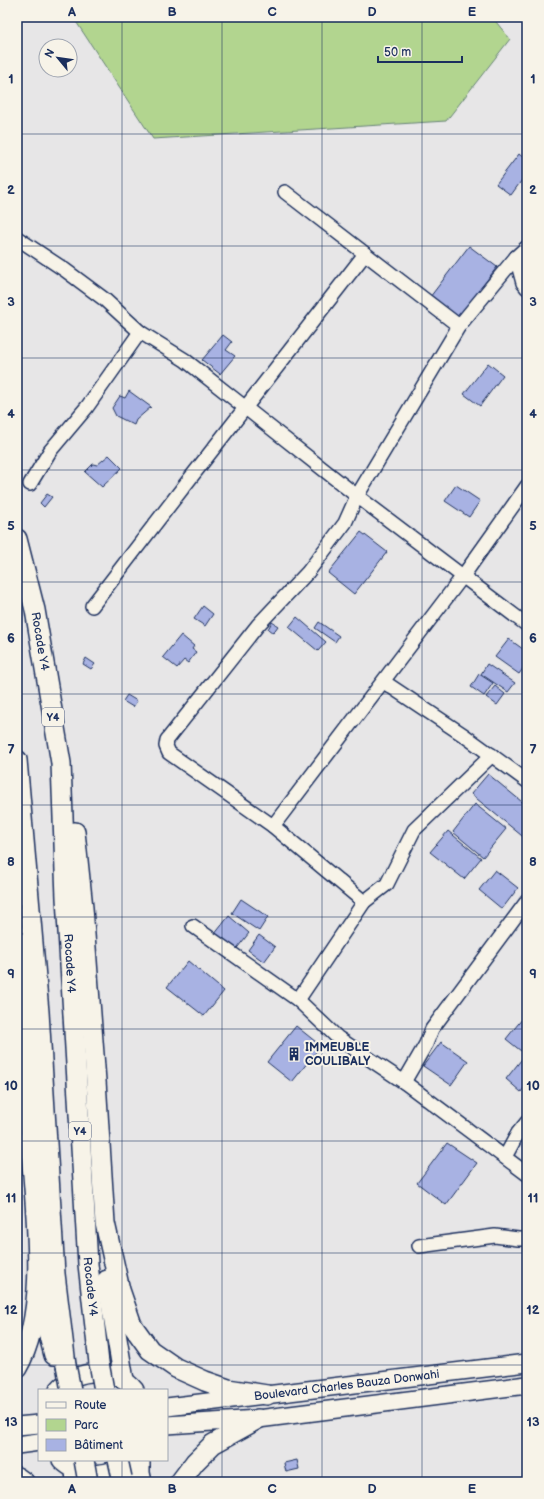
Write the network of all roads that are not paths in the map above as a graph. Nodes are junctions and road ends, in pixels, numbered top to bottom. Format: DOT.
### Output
graph roads {
  1 [pos="285,192"];
  2 [pos="17,238"];
  3 [pos="527,247"];
  4 [pos="365,254"];
  5 [pos="516,257"];
  6 [pos="527,288"];
  7 [pos="459,326"];
  8 [pos="140,332"];
  9 [pos="245,407"];
  10 [pos="30,484"];
  11 [pos="527,486"];
  12 [pos="357,496"];
  13 [pos="17,539"];
  14 [pos="463,576"];
  15 [pos="92,606"];
  16 [pos="527,625"];
  17 [pos="384,682"];
  18 [pos="492,755"];
  19 [pos="17,760"];
  20 [pos="61,763"];
  21 [pos="527,781"];
  22 [pos="21,804"];
  23 [pos="273,826"];
  24 [pos="527,901"];
  25 [pos="364,902"];
  26 [pos="193,926"];
  27 [pos="298,1000"];
  28 [pos="404,1082"];
  29 [pos="527,1122"];
  30 [pos="505,1157"];
  31 [pos="527,1174"];
  32 [pos="105,1223"];
  33 [pos="527,1239"];
  34 [pos="419,1246"];
  35 [pos="38,1254"];
  36 [pos="527,1363"];
  37 [pos="17,1368"];
  38 [pos="527,1384"];
  39 [pos="129,1385"];
  40 [pos="63,1389"];
  41 [pos="104,1389"];
  42 [pos="267,1395"];
  43 [pos="168,1407"];
  44 [pos="258,1419"];
  45 [pos="38,1424"];
  46 [pos="168,1425"];
  47 [pos="17,1426"];
  48 [pos="38,1442"];
  49 [pos="17,1444"];
  50 [pos="118,1461"];
  51 [pos="131,1461"];
  52 [pos="140,1461"];
  53 [pos="77,1471"];
  54 [pos="17,1477"];
  55 [pos="122,1480"];
  56 [pos="24,1482"];
  57 [pos="142,1482"];
  58 [pos="180,1482"];
  1 -- 4 [label="street"];
  2 -- 8 [label="street"];
  3 -- 5 [label="street"];
  4 -- 7 [label="street"];
  4 -- 9 [label="street"];
  5 -- 6 [label="street"];
  5 -- 7 [label="street"];
  7 -- 12 [label="street"];
  8 -- 9 [label="street"];
  8 -- 10 [label="street"];
  9 -- 12 [label="street"];
  9 -- 15 [label="street"];
  11 -- 14 [label="street"];
  12 -- 14 [label="street"];
  12 -- 23 [label="street"];
  13 -- 20 [label="highway, Rocade Y4 / Y4"];
  14 -- 16 [label="street"];
  14 -- 17 [label="street"];
  17 -- 18 [label="street"];
  17 -- 23 [label="street"];
  18 -- 21 [label="street"];
  18 -- 25 [label="street"];
  19 -- 22 [label="highway"];
  20 -- 32 [label="highway"];
  20 -- 41 [label="highway, Rocade Y4 / Y4, bridge"];
  22 -- 35 [label="highway"];
  22 -- 40 [label="highway, bridge"];
  23 -- 25 [label="street"];
  24 -- 28 [label="street"];
  25 -- 27 [label="street"];
  26 -- 27 [label="street"];
  27 -- 28 [label="street"];
  28 -- 30 [label="street"];
  29 -- 30 [label="street"];
  30 -- 31 [label="street"];
  32 -- 39 [label="highway"];
  32 -- 42 [label="highway"];
  33 -- 34 [label="street"];
  35 -- 37 [label="highway"];
  35 -- 40 [label="highway"];
  36 -- 42 [label="main road, Boulevard Charles Bauza Donwahi"];
  38 -- 44 [label="main road, Boulevard Charles Bauza Donwahi"];
  39 -- 40 [label="main road"];
  42 -- 43 [label="main road, Boulevard Charles Bauza Donwahi"];
  44 -- 46 [label="main road, Boulevard Charles Bauza Donwahi"];
  44 -- 58 [label="highway"];
  45 -- 47 [label="main road"];
  48 -- 49 [label="main road"];
  50 -- 55 [label="highway, bridge"];
  51 -- 53 [label="main road"];
  52 -- 57 [label="highway"];
  54 -- 56 [label="highway"];
}
